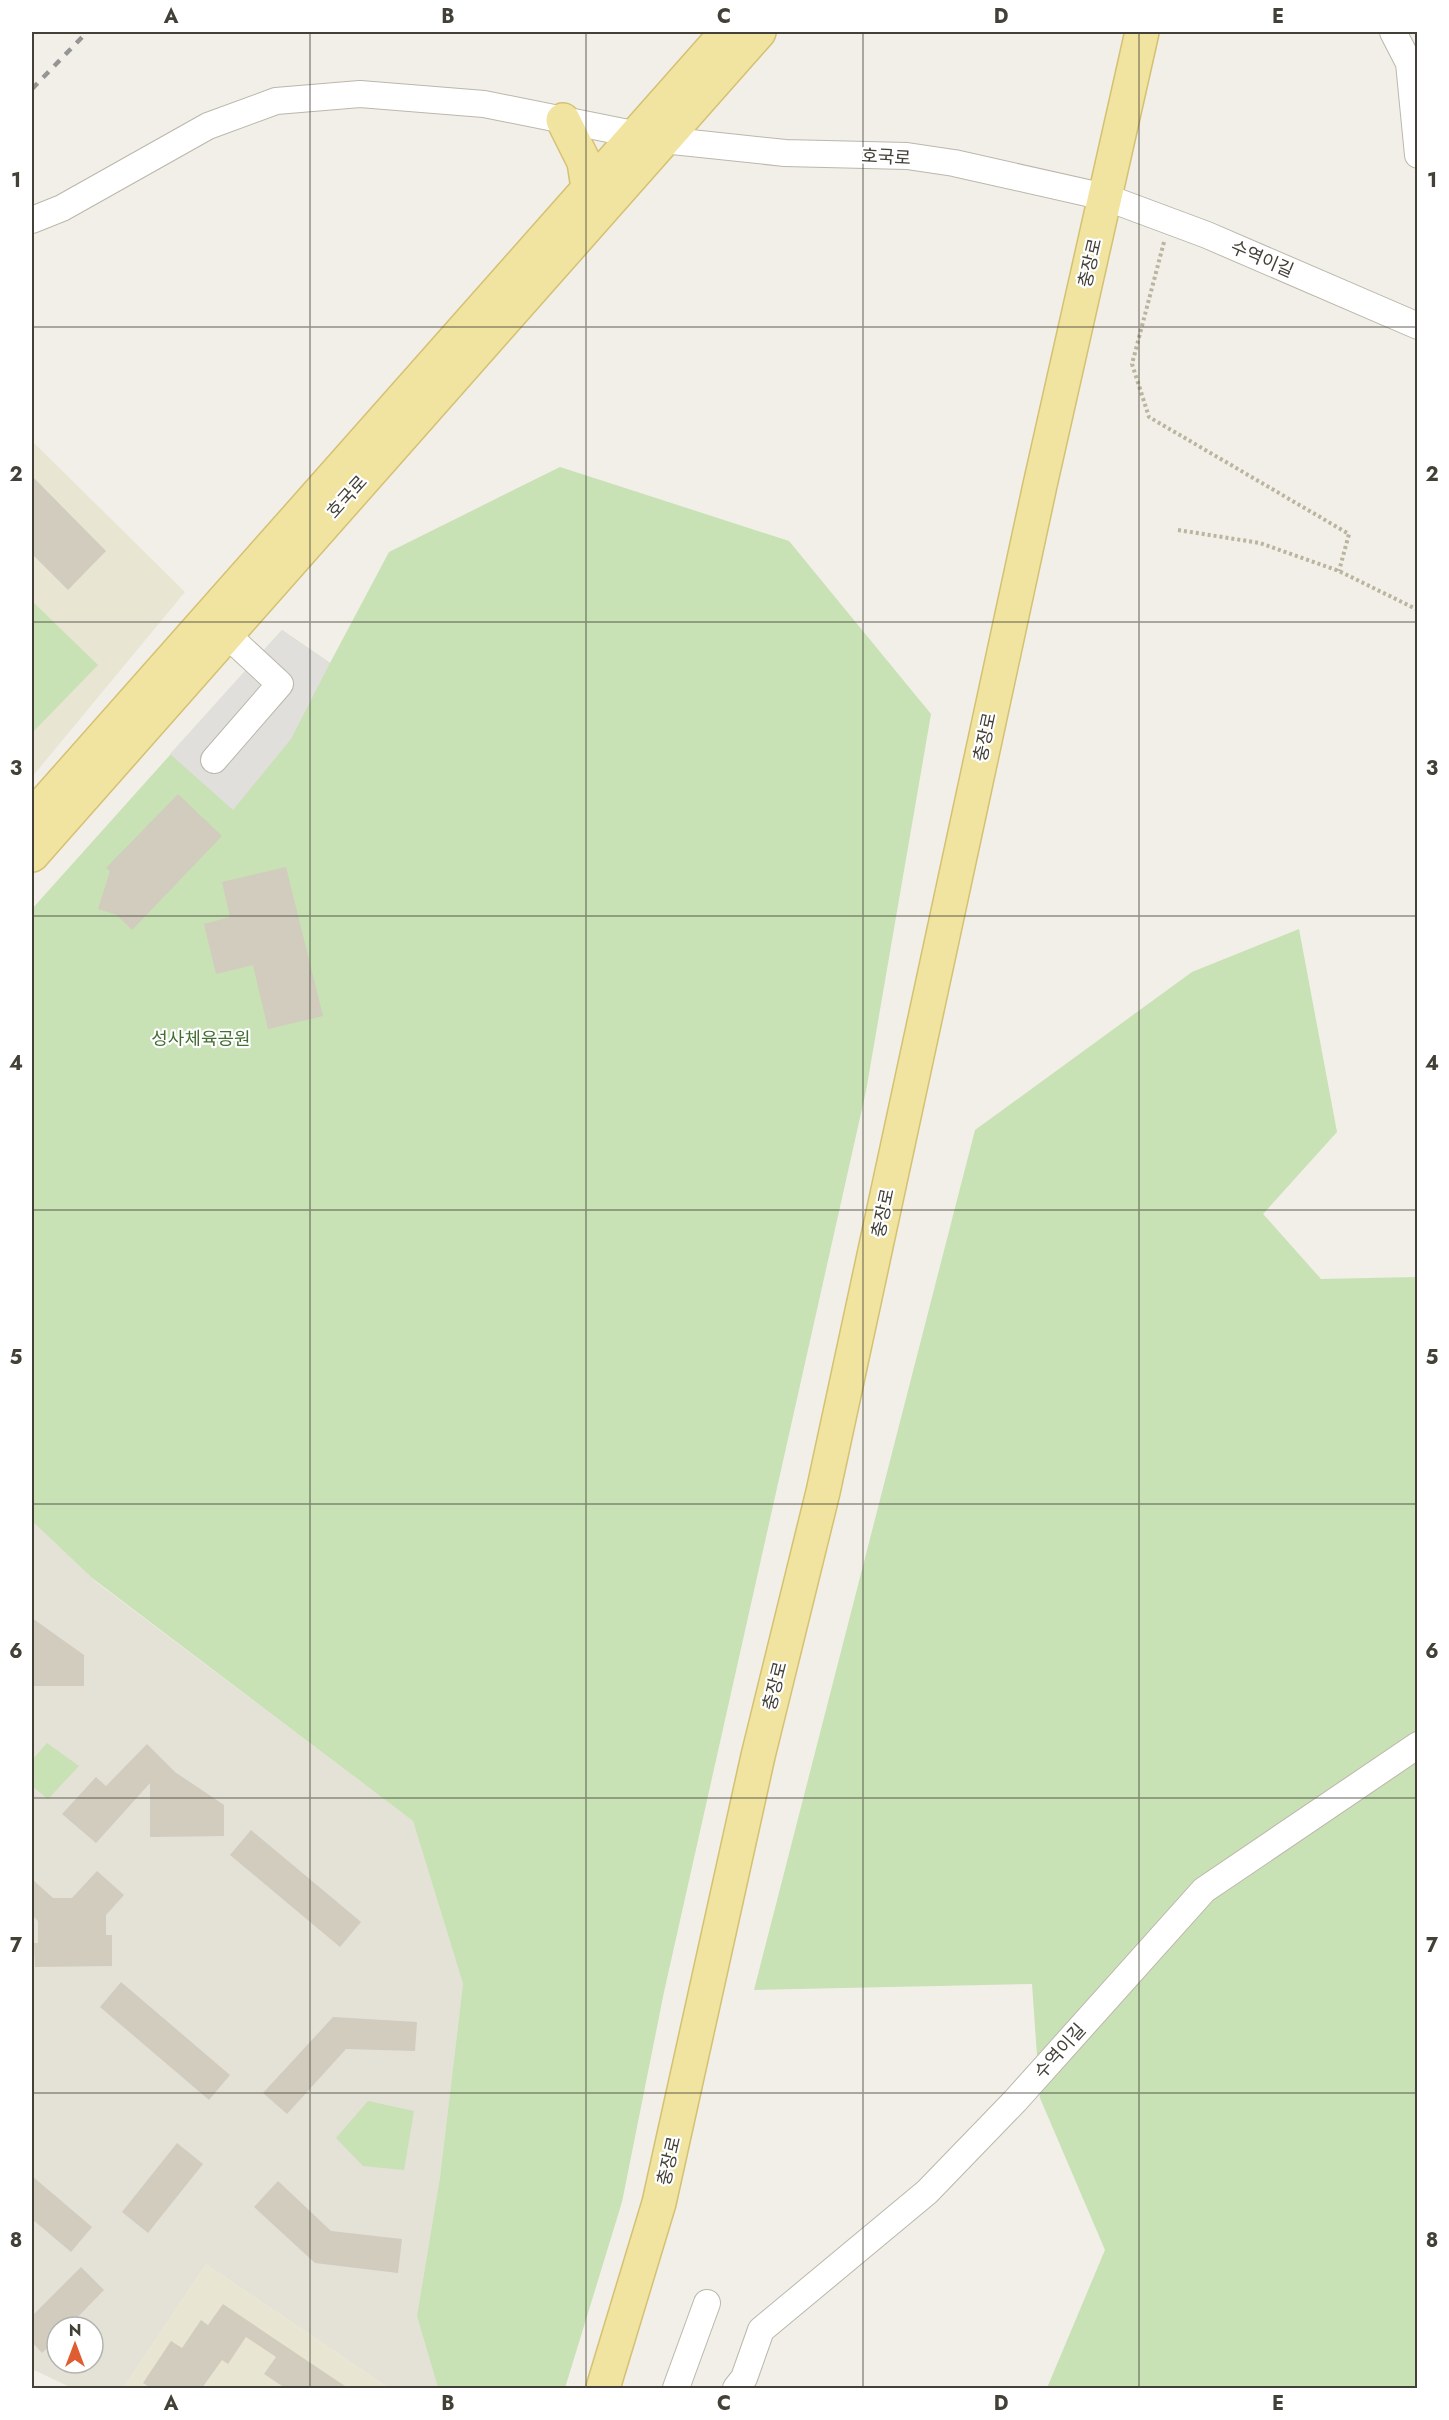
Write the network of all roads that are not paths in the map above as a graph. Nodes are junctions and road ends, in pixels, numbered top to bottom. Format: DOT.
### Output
graph roads {
  1 [pos="727,32"];
  2 [pos="759,32"];
  3 [pos="1142,32"];
  4 [pos="1393,32"];
  5 [pos="563,120"];
  6 [pos="650,138"];
  7 [pos="1418,155"];
  8 [pos="588,188"];
  9 [pos="1105,197"];
  10 [pos="32,220"];
  11 [pos="1418,326"];
  12 [pos="214,627"];
  13 [pos="214,760"];
  14 [pos="32,817"];
  15 [pos="32,855"];
  16 [pos="1418,1745"];
  17 [pos="707,2303"];
  18 [pos="603,2388"];
  19 [pos="676,2388"];
  20 [pos="736,2388"];
  1 -- 6 [label="main road, 호국로"];
  2 -- 6 [label="main road, 호국로"];
  3 -- 9 [label="main road, 충장로"];
  4 -- 7 [label="street"];
  5 -- 6 [label="street, 호국로"];
  5 -- 8 [label="main road"];
  5 -- 10 [label="street, 호국로"];
  6 -- 8 [label="main road, 호국로"];
  6 -- 9 [label="street, 호국로"];
  6 -- 12 [label="main road, 호국로"];
  8 -- 12 [label="main road, 호국로"];
  9 -- 11 [label="street, 수역이길"];
  9 -- 18 [label="main road, 충장로"];
  12 -- 13 [label="street"];
  12 -- 14 [label="main road, 호국로"];
  12 -- 15 [label="main road, 호국로"];
  16 -- 20 [label="street, 수역이길"];
  17 -- 19 [label="street"];
}
